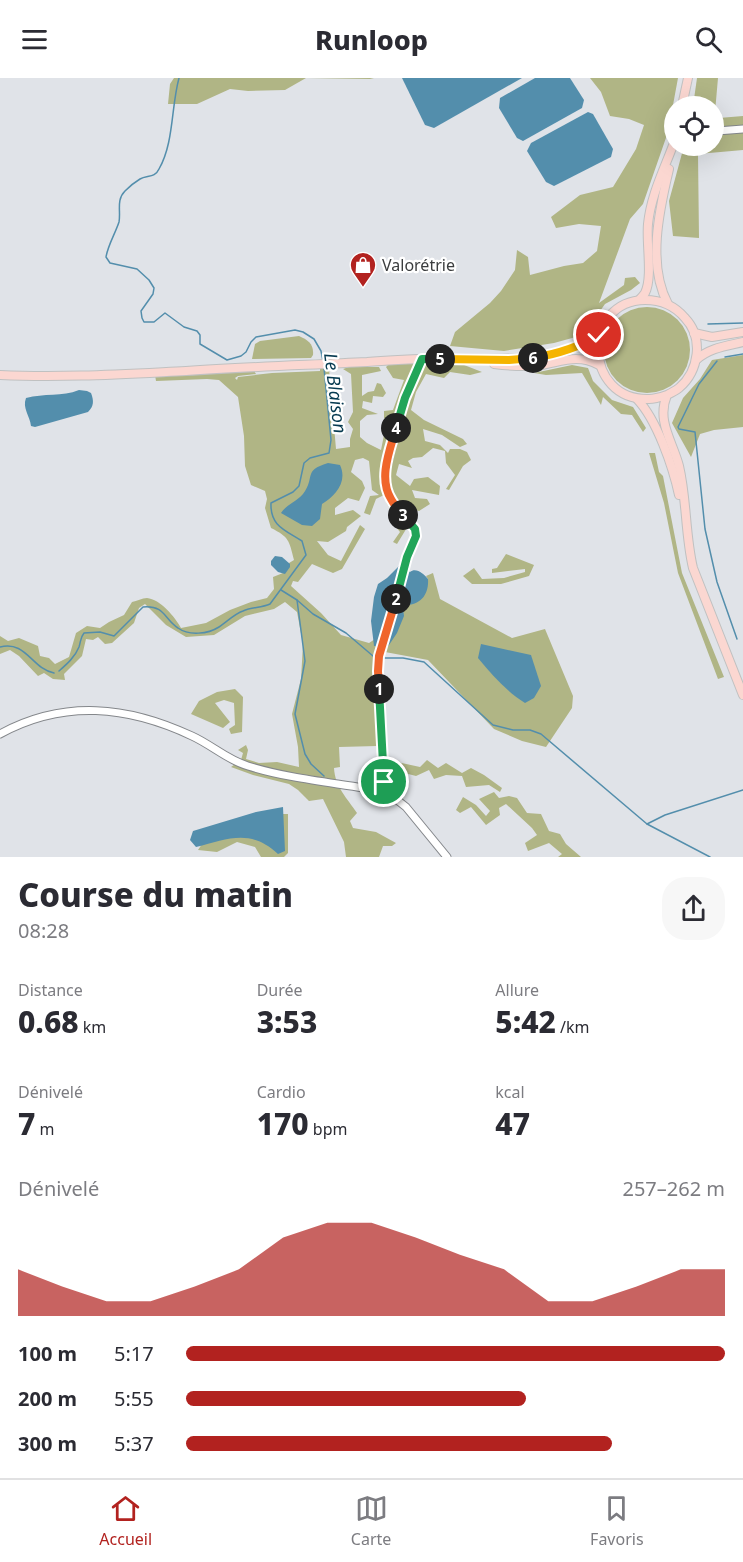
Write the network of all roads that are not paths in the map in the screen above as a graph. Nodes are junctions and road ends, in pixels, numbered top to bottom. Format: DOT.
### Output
graph roads {
  1 [pos="688,78"];
  2 [pos="684,96"];
  3 [pos="743,129"];
  4 [pos="724,130"];
  5 [pos="669,156"];
  6 [pos="672,156"];
  7 [pos="639,300"];
  8 [pos="668,304"];
  9 [pos="743,332"];
  10 [pos="694,333"];
  11 [pos="599,335"];
  12 [pos="743,342"];
  13 [pos="422,359"];
  14 [pos="470,360"];
  15 [pos="696,360"];
  16 [pos="599,365"];
  17 [pos="0,375"];
  18 [pos="667,395"];
  19 [pos="638,399"];
  20 [pos="687,534"];
  21 [pos="743,695"];
  22 [pos="0,734"];
  23 [pos="387,792"];
  24 [pos="447,857"];
  1 -- 2 [label="main road"];
  3 -- 4 [label="street"];
  5 -- 7 [label="main road"];
  6 -- 8 [label="main road"];
  7 -- 8 [label="main road"];
  7 -- 11 [label="main road"];
  8 -- 10 [label="main road"];
  9 -- 10 [label="main road"];
  10 -- 15 [label="main road"];
  11 -- 14 [label="main road"];
  11 -- 16 [label="main road"];
  12 -- 15 [label="main road"];
  13 -- 14 [label="main road"];
  13 -- 17 [label="main road"];
  13 -- 23 [label="street"];
  14 -- 16 [label="main road"];
  15 -- 18 [label="main road"];
  16 -- 19 [label="main road"];
  18 -- 19 [label="main road"];
  18 -- 20 [label="main road"];
  19 -- 20 [label="main road"];
  20 -- 21 [label="main road"];
  22 -- 23 [label="street"];
  23 -- 24 [label="street"];
}
